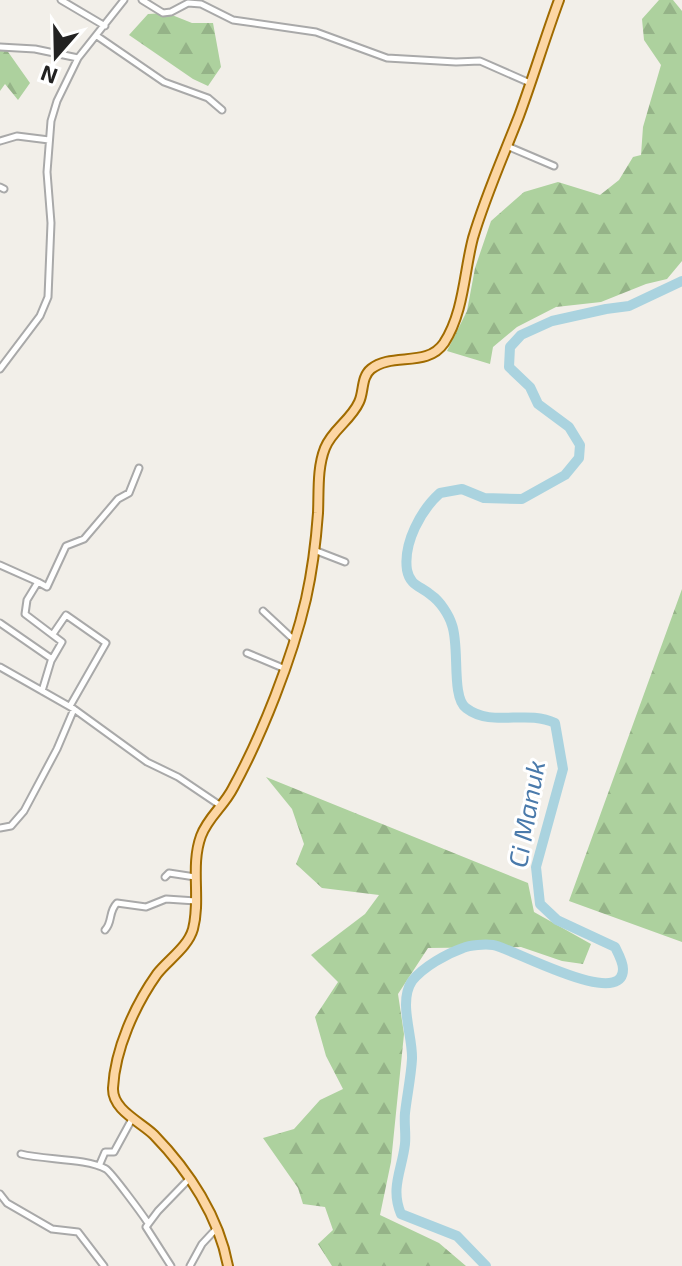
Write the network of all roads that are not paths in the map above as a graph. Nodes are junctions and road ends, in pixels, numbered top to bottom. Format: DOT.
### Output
graph roads {
  1 [pos="61,0"];
  2 [pos="124,0"];
  3 [pos="142,0"];
  4 [pos="559,0"];
  5 [pos="105,26"];
  6 [pos="97,36"];
  7 [pos="0,47"];
  8 [pos="78,58"];
  9 [pos="531,83"];
  10 [pos="222,110"];
  11 [pos="49,140"];
  12 [pos="0,141"];
  13 [pos="507,146"];
  14 [pos="554,166"];
  15 [pos="0,369"];
  16 [pos="139,468"];
  17 [pos="313,550"];
  18 [pos="345,562"];
  19 [pos="0,565"];
  20 [pos="38,582"];
  21 [pos="263,611"];
  22 [pos="0,623"];
  23 [pos="53,634"];
  24 [pos="293,639"];
  25 [pos="247,653"];
  26 [pos="52,659"];
  27 [pos="0,667"];
  28 [pos="283,668"];
  29 [pos="42,691"];
  30 [pos="72,708"];
  31 [pos="221,806"];
  32 [pos="0,828"];
  33 [pos="165,877"];
  34 [pos="196,877"];
  35 [pos="197,901"];
  36 [pos="105,930"];
  37 [pos="133,1118"];
  38 [pos="21,1154"];
  39 [pos="99,1166"];
  40 [pos="190,1179"];
  41 [pos="0,1194"];
  42 [pos="148,1223"];
  43 [pos="217,1229"];
  44 [pos="104,1266"];
  45 [pos="171,1266"];
  46 [pos="190,1266"];
  47 [pos="228,1266"];
  1 -- 5 [label="street"];
  2 -- 5 [label="street"];
  3 -- 9 [label="street"];
  4 -- 9 [label="main road"];
  5 -- 6 [label="street"];
  6 -- 8 [label="street"];
  6 -- 10 [label="street"];
  7 -- 8 [label="street"];
  8 -- 11 [label="street"];
  9 -- 13 [label="main road"];
  11 -- 12 [label="street"];
  11 -- 15 [label="street"];
  13 -- 14 [label="street"];
  13 -- 17 [label="main road"];
  16 -- 20 [label="street"];
  17 -- 18 [label="street"];
  17 -- 24 [label="main road"];
  19 -- 20 [label="street"];
  20 -- 23 [label="street"];
  21 -- 24 [label="street"];
  22 -- 26 [label="street"];
  23 -- 26 [label="street"];
  23 -- 30 [label="street"];
  24 -- 28 [label="main road"];
  25 -- 28 [label="street"];
  26 -- 29 [label="street"];
  27 -- 29 [label="street"];
  28 -- 31 [label="main road"];
  29 -- 30 [label="street"];
  30 -- 31 [label="street"];
  30 -- 32 [label="street"];
  31 -- 34 [label="main road"];
  33 -- 34 [label="street"];
  34 -- 35 [label="main road"];
  35 -- 36 [label="street"];
  35 -- 37 [label="main road"];
  37 -- 39 [label="street"];
  37 -- 40 [label="main road"];
  38 -- 39 [label="street"];
  39 -- 42 [label="street"];
  40 -- 42 [label="street"];
  40 -- 43 [label="main road"];
  41 -- 44 [label="street"];
  42 -- 45 [label="street"];
  43 -- 46 [label="street"];
  43 -- 47 [label="main road"];
}
